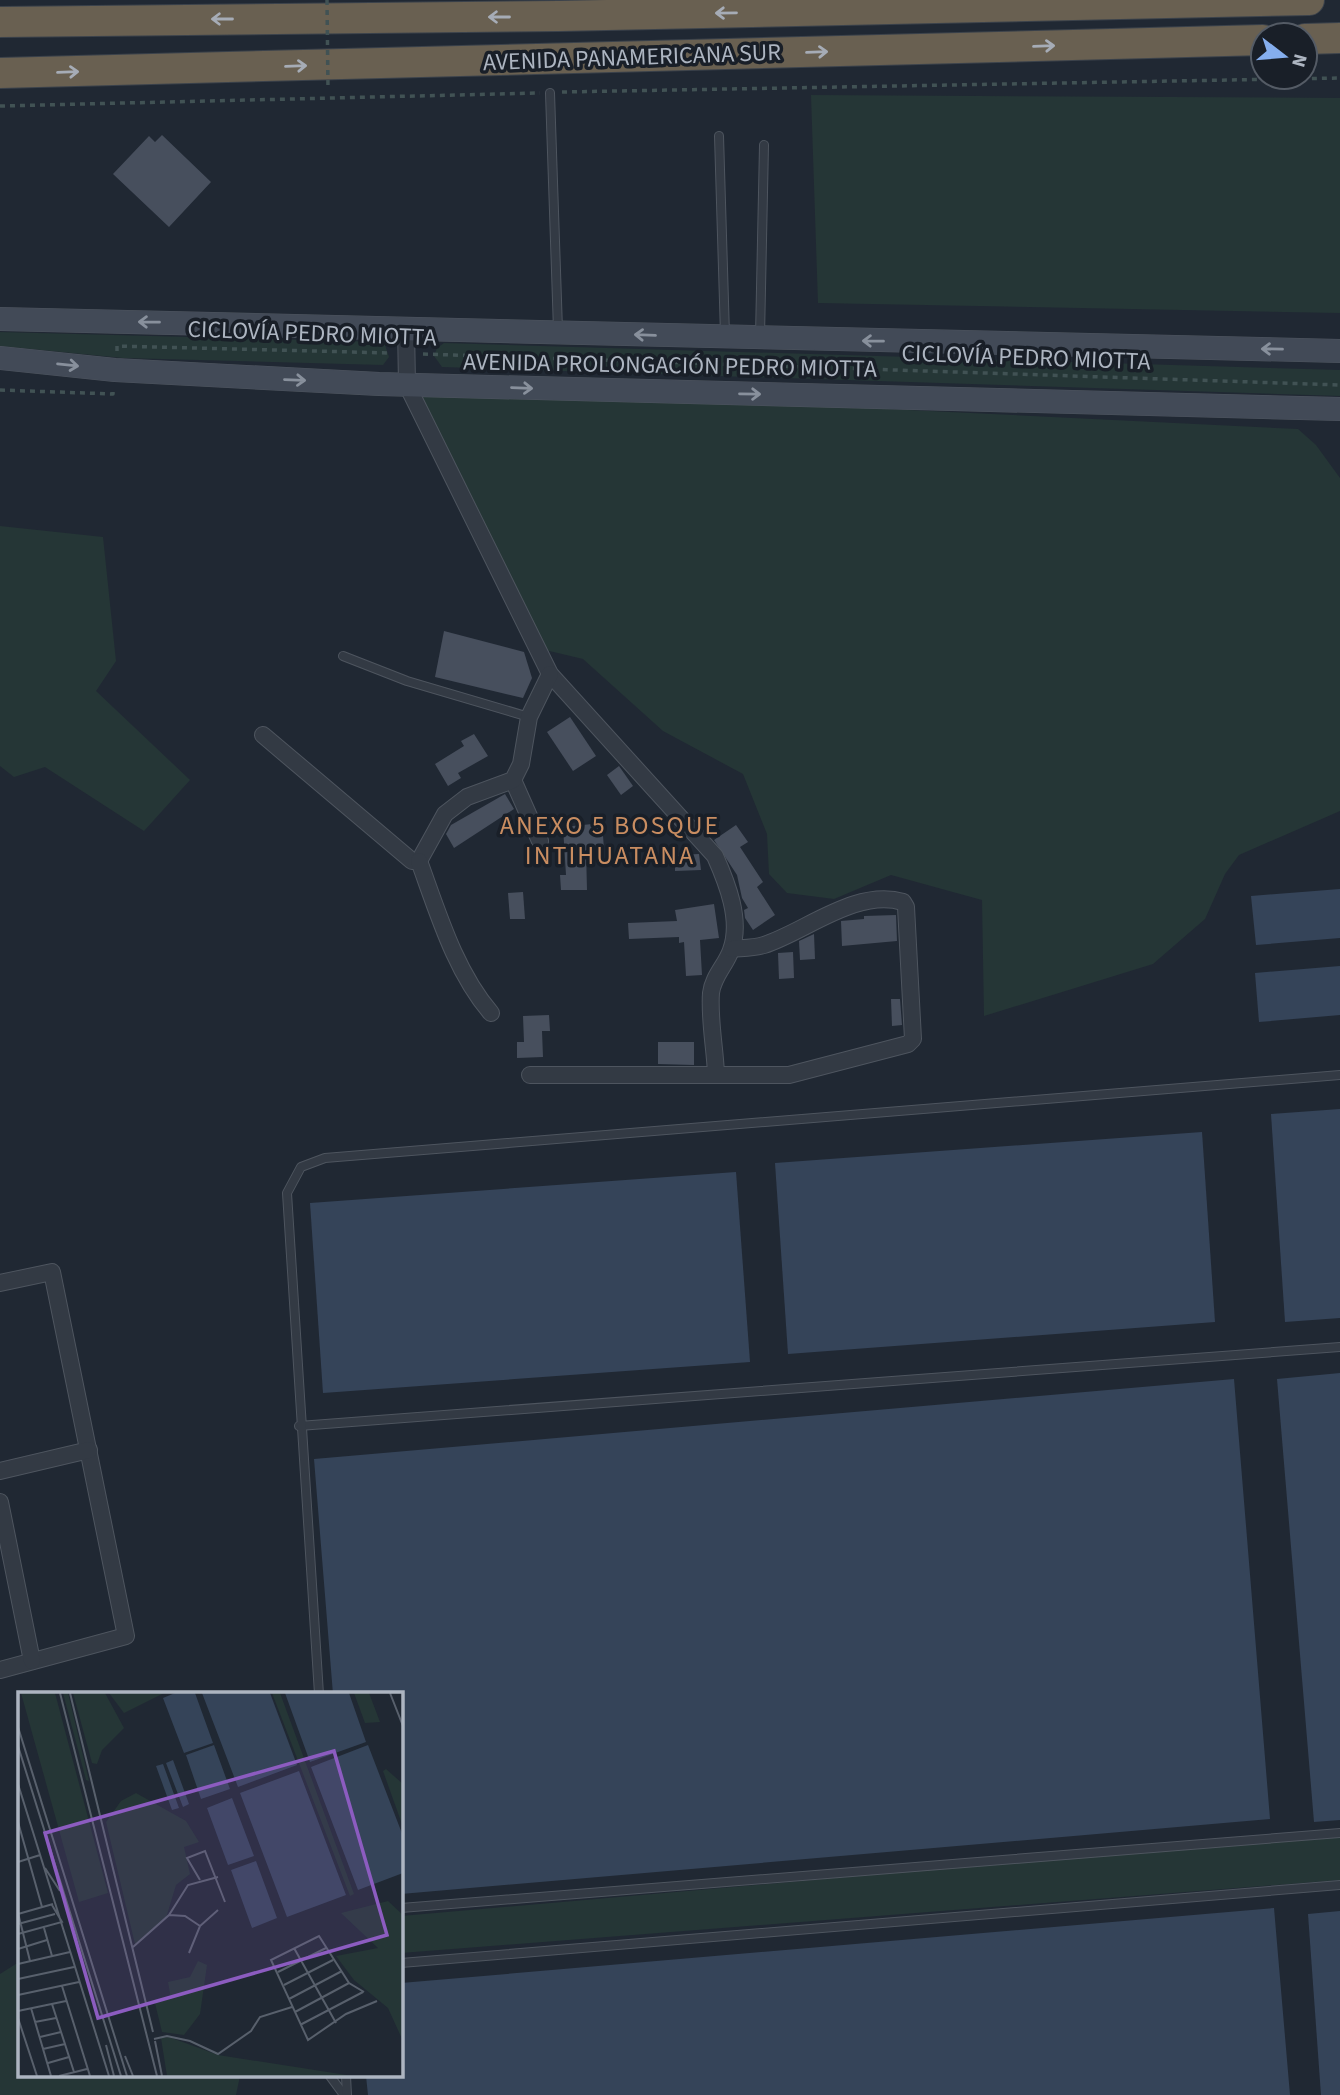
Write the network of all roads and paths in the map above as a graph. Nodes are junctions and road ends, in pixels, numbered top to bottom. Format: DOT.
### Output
graph roads {
  1 [pos="327,0"];
  2 [pos="620,0"];
  3 [pos="1309,0"];
  4 [pos="0,6"];
  5 [pos="559,16"];
  6 [pos="71,20"];
  7 [pos="0,22"];
  8 [pos="1340,38"];
  9 [pos="1319,39"];
  10 [pos="1249,40"];
  11 [pos="0,73"];
  12 [pos="1340,78"];
  13 [pos="328,89"];
  14 [pos="296,90"];
  15 [pos="550,93"];
  16 [pos="296,98"];
  17 [pos="0,106"];
  18 [pos="719,136"];
  19 [pos="764,145"];
  20 [pos="0,319"];
  21 [pos="406,327"];
  22 [pos="558,333"];
  23 [pos="725,338"];
  24 [pos="760,339"];
  25 [pos="1340,351"];
  26 [pos="407,353"];
  27 [pos="0,358"];
  28 [pos="115,370"];
  29 [pos="407,384"];
  30 [pos="1340,385"];
  31 [pos="0,390"];
  32 [pos="1340,409"];
  33 [pos="342,656"];
  34 [pos="550,674"];
  35 [pos="529,717"];
  36 [pos="262,735"];
  37 [pos="513,780"];
  38 [pos="540,841"];
  39 [pos="419,862"];
  40 [pos="732,949"];
  41 [pos="491,1013"];
  42 [pos="716,1074"];
  43 [pos="530,1075"];
  44 [pos="1340,1075"];
  45 [pos="0,1283"];
  46 [pos="1340,1347"];
  47 [pos="299,1426"];
  48 [pos="89,1450"];
  49 [pos="0,1471"];
  50 [pos="0,1502"];
  51 [pos="32,1661"];
  52 [pos="0,1670"];
  53 [pos="319,1692"];
  54 [pos="1340,1832"];
  55 [pos="1340,1885"];
  56 [pos="402,1908"];
  57 [pos="402,1963"];
  58 [pos="332,2078"];
  59 [pos="346,2095"];
  1 -- 13 [label="path, bridge"];
  2 -- 5 [label="highway"];
  3 -- 5 [label="highway, AVENIDA PANAMERICANA SUR, one-way"];
  4 -- 6 [label="highway"];
  5 -- 6 [label="highway, AVENIDA PANAMERICANA SUR, one-way"];
  6 -- 7 [label="highway"];
  8 -- 9 [label="highway"];
  11 -- 10 [label="highway, AVENIDA PANAMERICANA SUR, one-way"];
  12 -- 15 [label="path"];
  14 -- 16 [label="path"];
  15 -- 16 [label="path"];
  15 -- 22 [label="lane"];
  16 -- 17 [label="path"];
  18 -- 23 [label="lane"];
  19 -- 24 [label="lane"];
  21 -- 20 [label="main road, AVENIDA PROLONGACIÓN PEDRO MIOTTA, one-way"];
  21 -- 22 [label="main road, AVENIDA PROLONGACIÓN PEDRO MIOTTA"];
  21 -- 26 [label="street"];
  23 -- 22 [label="main road, AVENIDA PROLONGACIÓN PEDRO MIOTTA, one-way"];
  23 -- 24 [label="main road, AVENIDA PROLONGACIÓN PEDRO MIOTTA"];
  25 -- 24 [label="main road, AVENIDA PROLONGACIÓN PEDRO MIOTTA, one-way"];
  26 -- 28 [label="path, CICLOVÍA PEDRO MIOTTA"];
  26 -- 29 [label="street"];
  26 -- 30 [label="path, CICLOVÍA PEDRO MIOTTA"];
  27 -- 28 [label="main road, AVENIDA PROLONGACIÓN PEDRO MIOTTA, one-way"];
  28 -- 29 [label="main road, AVENIDA PROLONGACIÓN PEDRO MIOTTA, one-way"];
  28 -- 31 [label="path, CICLOVÍA PEDRO MIOTTA"];
  29 -- 32 [label="main road, AVENIDA PROLONGACIÓN PEDRO MIOTTA, one-way"];
  29 -- 34 [label="street"];
  33 -- 35 [label="lane"];
  34 -- 35 [label="street"];
  34 -- 40 [label="street"];
  35 -- 37 [label="street"];
  36 -- 39 [label="street"];
  37 -- 38 [label="street"];
  37 -- 39 [label="street"];
  39 -- 41 [label="street"];
  40 -- 42 [label="street"];
  40 -- 42 [label="street"];
  42 -- 43 [label="street"];
  44 -- 47 [label="lane"];
  45 -- 48 [label="street"];
  46 -- 47 [label="lane"];
  47 -- 53 [label="lane"];
  48 -- 49 [label="street"];
  48 -- 51 [label="street"];
  50 -- 51 [label="street"];
  51 -- 52 [label="street"];
  54 -- 56 [label="lane"];
  55 -- 57 [label="lane"];
  58 -- 59 [label="lane"];
}
